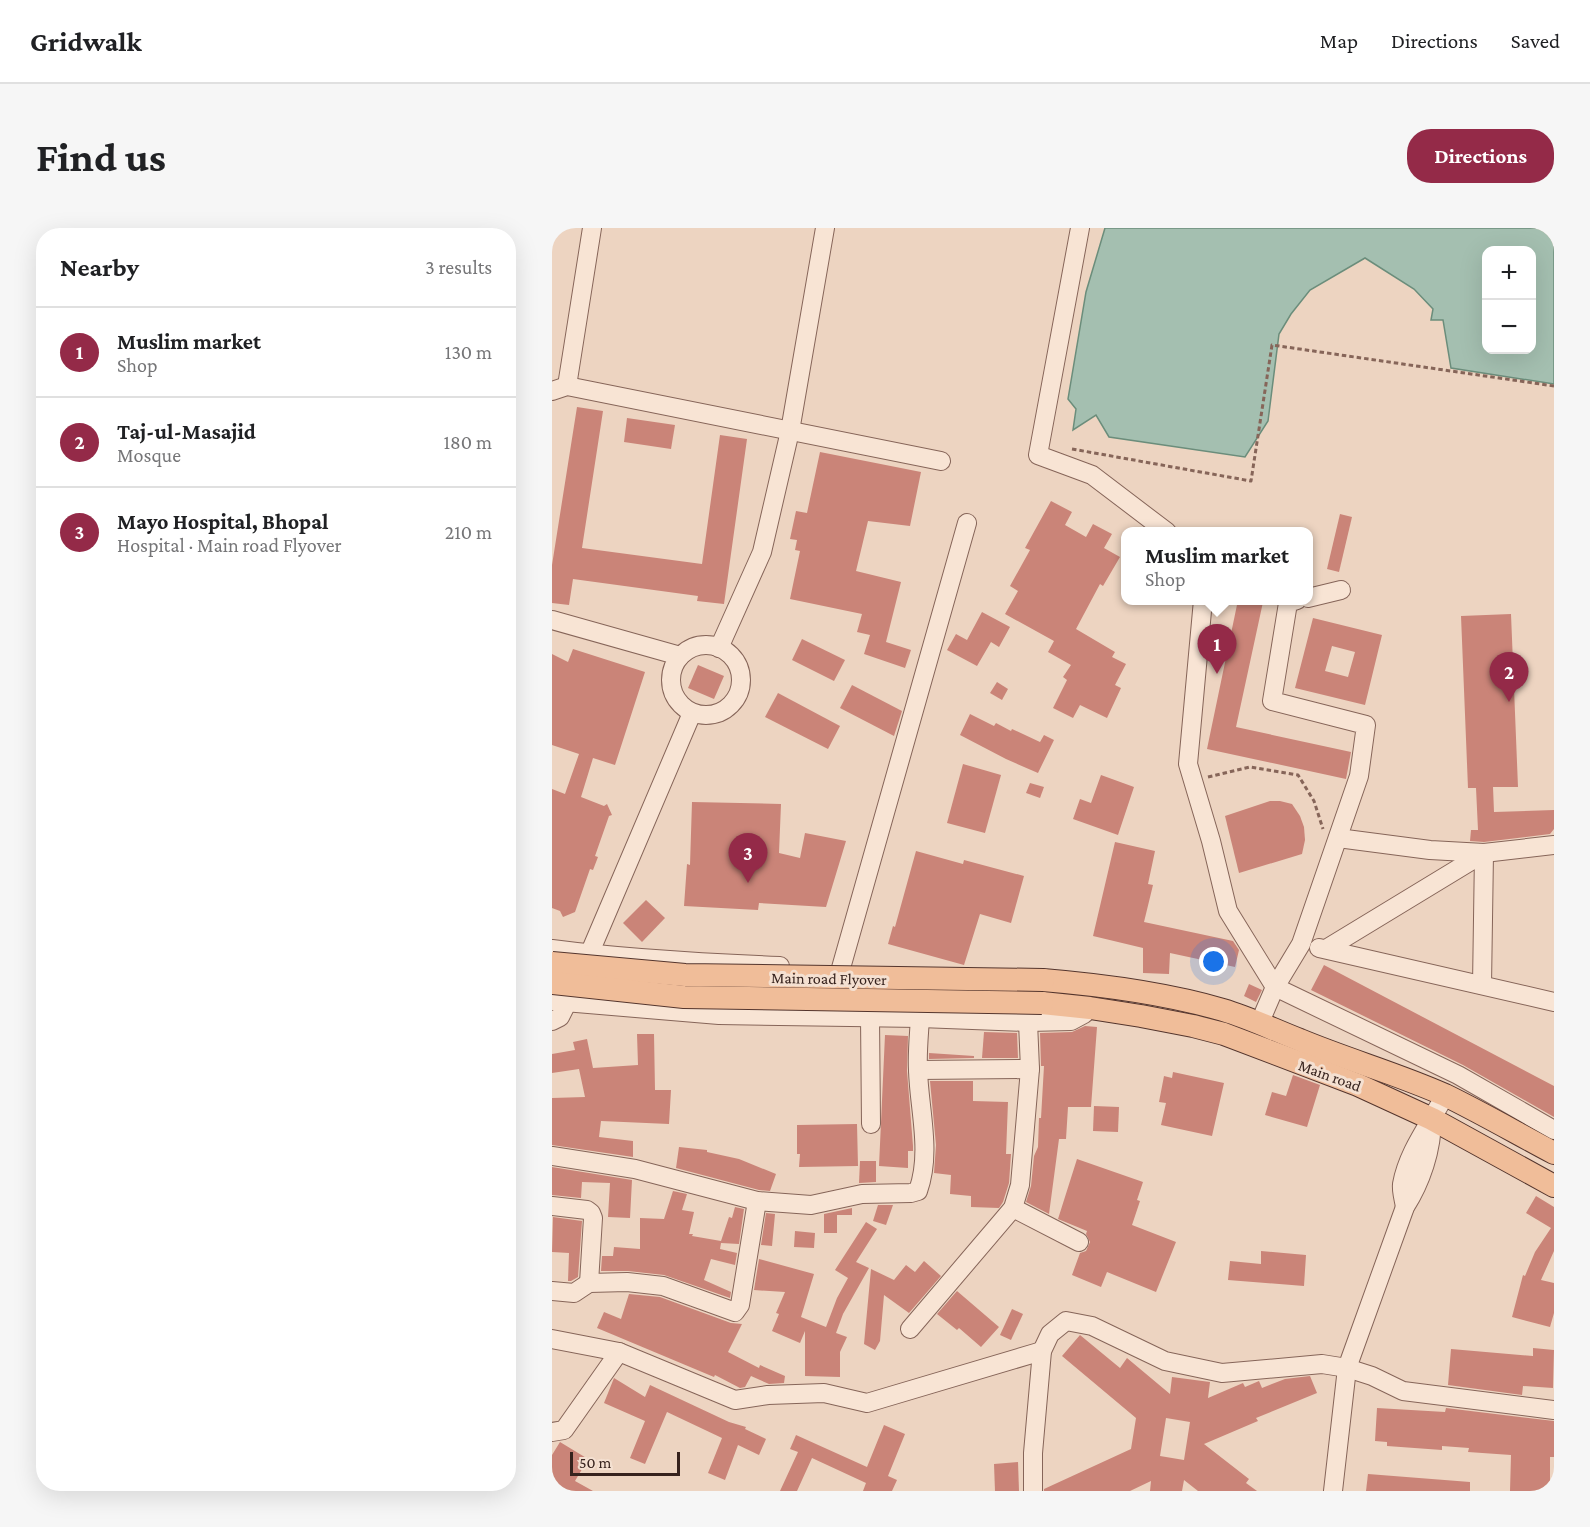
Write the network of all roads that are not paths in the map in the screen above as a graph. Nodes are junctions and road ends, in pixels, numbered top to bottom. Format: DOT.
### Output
graph roads {
  1 [pos="592,228"];
  2 [pos="825,228"];
  3 [pos="1080,228"];
  4 [pos="560,389"];
  5 [pos="790,431"];
  6 [pos="941,461"];
  7 [pos="967,523"];
  8 [pos="1162,527"];
  9 [pos="1341,590"];
  10 [pos="1313,597"];
  11 [pos="1203,605"];
  12 [pos="1288,605"];
  13 [pos="552,620"];
  14 [pos="719,648"];
  15 [pos="680,656"];
  16 [pos="692,713"];
  17 [pos="1338,838"];
  18 [pos="1554,845"];
  19 [pos="1484,853"];
  20 [pos="1301,944"];
  21 [pos="552,949"];
  22 [pos="1326,949"];
  23 [pos="589,954"];
  24 [pos="552,963"];
  25 [pos="841,968"];
  26 [pos="552,983"];
  27 [pos="1482,985"];
  28 [pos="1106,986"];
  29 [pos="1275,987"];
  30 [pos="560,1002"];
  31 [pos="1554,1002"];
  32 [pos="1090,1008"];
  33 [pos="870,1017"];
  34 [pos="920,1018"];
  35 [pos="552,1021"];
  36 [pos="1028,1022"];
  37 [pos="1260,1022"];
  38 [pos="1378,1037"];
  39 [pos="1367,1064"];
  40 [pos="1030,1069"];
  41 [pos="918,1070"];
  42 [pos="1445,1095"];
  43 [pos="1432,1119"];
  44 [pos="871,1124"];
  45 [pos="1554,1130"];
  46 [pos="1554,1153"];
  47 [pos="552,1155"];
  48 [pos="1554,1186"];
  49 [pos="757,1201"];
  50 [pos="552,1206"];
  51 [pos="1013,1209"];
  52 [pos="1079,1242"];
  53 [pos="589,1283"];
  54 [pos="552,1291"];
  55 [pos="910,1329"];
  56 [pos="552,1339"];
  57 [pos="1042,1351"];
  58 [pos="619,1352"];
  59 [pos="1347,1368"];
  60 [pos="1554,1410"];
  61 [pos="552,1432"];
  62 [pos="1033,1491"];
  63 [pos="1333,1491"];
  1 -- 4 [label="street"];
  2 -- 5 [label="street"];
  3 -- 8 [label="street"];
  4 -- 5 [label="street"];
  5 -- 6 [label="street"];
  5 -- 14 [label="street"];
  7 -- 25 [label="street"];
  9 -- 10 [label="street"];
  11 -- 29 [label="street"];
  12 -- 17 [label="street"];
  13 -- 15 [label="street"];
  14 -- 15 [label="street"];
  14 -- 16 [label="street"];
  15 -- 16 [label="street"];
  16 -- 23 [label="street"];
  17 -- 19 [label="street"];
  17 -- 20 [label="street"];
  18 -- 19 [label="street"];
  19 -- 22 [label="street"];
  19 -- 27 [label="street"];
  20 -- 22 [label="street"];
  20 -- 29 [label="street"];
  21 -- 23 [label="street"];
  22 -- 27 [label="street"];
  23 -- 25 [label="street"];
  23 -- 30 [label="street"];
  24 -- 28 [label="main road, Main road Flyover, bridge"];
  25 -- 28 [label="street"];
  26 -- 32 [label="main road, Main road Flyover, bridge"];
  27 -- 31 [label="street"];
  28 -- 37 [label="main road, Main road"];
  29 -- 37 [label="street"];
  29 -- 38 [label="street"];
  30 -- 33 [label="street"];
  30 -- 35 [label="street"];
  32 -- 36 [label="street"];
  32 -- 43 [label="main road, Main road"];
  33 -- 34 [label="street"];
  33 -- 44 [label="street"];
  34 -- 36 [label="street"];
  34 -- 41 [label="street"];
  36 -- 40 [label="street"];
  37 -- 39 [label="main road, Main road"];
  38 -- 39 [label="street"];
  38 -- 45 [label="street"];
  39 -- 42 [label="main road, Main road"];
  40 -- 41 [label="street"];
  40 -- 51 [label="street"];
  41 -- 49 [label="street"];
  42 -- 43 [label="street"];
  42 -- 46 [label="main road, Main road"];
  43 -- 48 [label="main road, Main road"];
  43 -- 59 [label="street"];
  47 -- 49 [label="street"];
  49 -- 53 [label="street"];
  50 -- 53 [label="street"];
  51 -- 52 [label="street"];
  51 -- 55 [label="street"];
  53 -- 54 [label="street"];
  56 -- 58 [label="street"];
  57 -- 58 [label="street"];
  57 -- 59 [label="street"];
  57 -- 62 [label="street"];
  58 -- 61 [label="street"];
  59 -- 60 [label="street"];
  59 -- 63 [label="street"];
}
